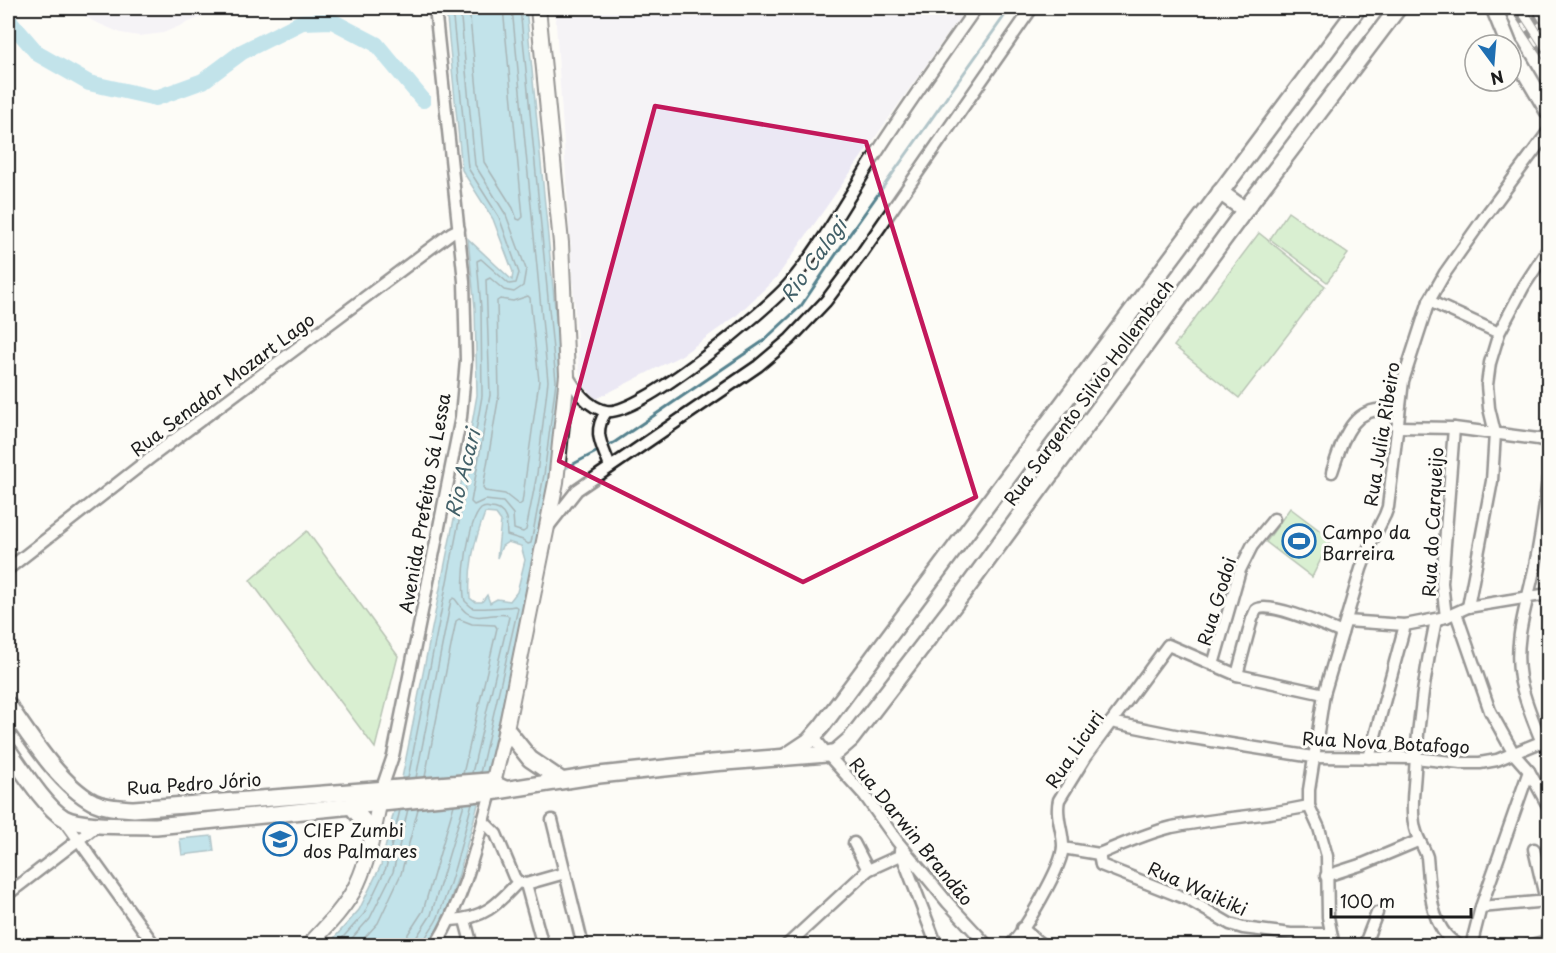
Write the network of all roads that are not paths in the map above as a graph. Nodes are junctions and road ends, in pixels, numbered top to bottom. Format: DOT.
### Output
graph roads {
  1 [pos="435,8"];
  2 [pos="538,8"];
  3 [pos="976,8"];
  4 [pos="1032,8"];
  5 [pos="1358,8"];
  6 [pos="1398,8"];
  7 [pos="1494,8"];
  8 [pos="1505,33"];
  9 [pos="1523,68"];
  10 [pos="1548,111"];
  11 [pos="1548,132"];
  12 [pos="1220,192"];
  13 [pos="1245,210"];
  14 [pos="459,229"];
  15 [pos="1548,249"];
  16 [pos="1429,301"];
  17 [pos="1499,333"];
  18 [pos="567,375"];
  19 [pos="1399,411"];
  20 [pos="606,412"];
  21 [pos="1397,428"];
  22 [pos="1454,428"];
  23 [pos="1495,433"];
  24 [pos="1548,442"];
  25 [pos="1025,453"];
  26 [pos="609,466"];
  27 [pos="1053,472"];
  28 [pos="1332,472"];
  29 [pos="1548,478"];
  30 [pos="1274,519"];
  31 [pos="548,527"];
  32 [pos="8,570"];
  33 [pos="1548,594"];
  34 [pos="1526,598"];
  35 [pos="1468,607"];
  36 [pos="1446,617"];
  37 [pos="1346,621"];
  38 [pos="1405,625"];
  39 [pos="1342,633"];
  40 [pos="1213,665"];
  41 [pos="1237,675"];
  42 [pos="1324,694"];
  43 [pos="8,705"];
  44 [pos="1111,722"];
  45 [pos="506,729"];
  46 [pos="813,736"];
  47 [pos="1545,741"];
  48 [pos="8,750"];
  49 [pos="39,750"];
  50 [pos="827,754"];
  51 [pos="1514,754"];
  52 [pos="1313,757"];
  53 [pos="1369,758"];
  54 [pos="1415,758"];
  55 [pos="782,759"];
  56 [pos="20,766"];
  57 [pos="1529,771"];
  58 [pos="561,780"];
  59 [pos="492,788"];
  60 [pos="386,795"];
  61 [pos="1309,806"];
  62 [pos="1548,806"];
  63 [pos="352,807"];
  64 [pos="61,816"];
  65 [pos="552,820"];
  66 [pos="483,821"];
  67 [pos="99,824"];
  68 [pos="372,831"];
  69 [pos="77,841"];
  70 [pos="897,841"];
  71 [pos="1418,841"];
  72 [pos="855,843"];
  73 [pos="1063,848"];
  74 [pos="1534,849"];
  75 [pos="1099,854"];
  76 [pos="901,855"];
  77 [pos="868,870"];
  78 [pos="565,873"];
  79 [pos="1326,876"];
  80 [pos="522,883"];
  81 [pos="8,894"];
  82 [pos="1547,901"];
  83 [pos="1481,907"];
  84 [pos="1377,913"];
  85 [pos="451,920"];
  86 [pos="465,920"];
  87 [pos="1022,928"];
  88 [pos="1331,934"];
  89 [pos="1548,941"];
  90 [pos="155,945"];
  91 [pos="308,945"];
  92 [pos="435,945"];
  93 [pos="472,945"];
  94 [pos="543,945"];
  95 [pos="584,945"];
  96 [pos="786,945"];
  97 [pos="937,945"];
  98 [pos="988,945"];
  99 [pos="1010,945"];
  100 [pos="1042,945"];
  101 [pos="1334,945"];
  102 [pos="1364,945"];
  103 [pos="1461,945"];
  104 [pos="1471,945"];
  105 [pos="1526,945"];
  1 -- 14 [label="street, Avenida Prefeito Sá Lessa"];
  2 -- 18 [label="street"];
  3 -- 20 [label="street"];
  4 -- 26 [label="street"];
  5 -- 12 [label="main road, Rua Sargento Silvio Hollembach"];
  6 -- 13 [label="main road, Rua Sargento Silvio Hollembach"];
  7 -- 8 [label="main road"];
  9 -- 10 [label="main road"];
  11 -- 16 [label="street, Rua Julia Ribeiro"];
  12 -- 13 [label="main road"];
  12 -- 25 [label="main road, Rua Sargento Silvio Hollembach"];
  13 -- 27 [label="main road, Rua Sargento Silvio Hollembach"];
  14 -- 32 [label="street, Rua Senador Mozart Lago"];
  14 -- 60 [label="street, Avenida Prefeito Sá Lessa"];
  15 -- 17 [label="street"];
  16 -- 17 [label="street"];
  16 -- 19 [label="street, Rua Julia Ribeiro"];
  17 -- 23 [label="street"];
  18 -- 20 [label="street"];
  18 -- 31 [label="street"];
  19 -- 21 [label="street, Rua Julia Ribeiro"];
  19 -- 28 [label="street"];
  20 -- 26 [label="street"];
  21 -- 22 [label="street"];
  21 -- 37 [label="street, Rua Julia Ribeiro"];
  22 -- 23 [label="street"];
  22 -- 36 [label="street, Rua do Carqueijo"];
  23 -- 24 [label="street"];
  23 -- 35 [label="street"];
  25 -- 27 [label="main road"];
  25 -- 46 [label="main road, Rua Sargento Silvio Hollembach"];
  26 -- 31 [label="street"];
  27 -- 50 [label="main road, Rua Sargento Silvio Hollembach"];
  29 -- 34 [label="street"];
  30 -- 40 [label="street, Rua Godoi"];
  31 -- 45 [label="street"];
  33 -- 34 [label="street"];
  34 -- 35 [label="street"];
  34 -- 47 [label="street"];
  35 -- 36 [label="street"];
  36 -- 38 [label="street"];
  36 -- 51 [label="street, Rua do Carqueijo"];
  36 -- 54 [label="street"];
  37 -- 38 [label="street"];
  37 -- 39 [label="street, Rua Julia Ribeiro"];
  38 -- 53 [label="street"];
  39 -- 41 [label="street"];
  39 -- 42 [label="street, Rua Julia Ribeiro"];
  40 -- 41 [label="street"];
  40 -- 44 [label="street, Rua Licuri"];
  41 -- 42 [label="street"];
  42 -- 52 [label="street, Rua Julia Ribeiro"];
  43 -- 49 [label="main road, Rua Pedro Jório"];
  44 -- 52 [label="street, Rua Nova Botafogo"];
  44 -- 73 [label="street, Rua Licuri"];
  45 -- 58 [label="main road"];
  45 -- 59 [label="street"];
  46 -- 50 [label="street, Rua Darwin Brandão"];
  46 -- 55 [label="main road, Rua Sargento Silvio Hollembach"];
  47 -- 51 [label="street, Rua Nova Botafogo"];
  48 -- 56 [label="main road"];
  49 -- 56 [label="main road"];
  49 -- 60 [label="main road, Rua Pedro Jório"];
  50 -- 55 [label="main road, Rua Sargento Silvio Hollembach"];
  50 -- 70 [label="street, Rua Darwin Brandão"];
  51 -- 54 [label="street, Rua Nova Botafogo"];
  51 -- 57 [label="street, Rua do Carqueijo"];
  52 -- 53 [label="street, Rua Nova Botafogo"];
  52 -- 61 [label="street, Rua Julia Ribeiro"];
  53 -- 54 [label="street, Rua Nova Botafogo"];
  54 -- 71 [label="street"];
  55 -- 58 [label="main road, Rua Sargento Silvio Hollembach"];
  56 -- 64 [label="main road"];
  57 -- 62 [label="street, Rua do Carqueijo"];
  57 -- 83 [label="street"];
  58 -- 59 [label="main road, Rua Sargento Silvio Hollembach"];
  59 -- 60 [label="main road, Rua Sargento Silvio Hollembach"];
  59 -- 66 [label="street"];
  60 -- 63 [label="main road"];
  60 -- 68 [label="street, Avenida Prefeito Sá Lessa"];
  61 -- 75 [label="street"];
  61 -- 79 [label="street"];
  63 -- 67 [label="main road"];
  63 -- 68 [label="main road"];
  64 -- 67 [label="main road"];
  64 -- 69 [label="street"];
  65 -- 78 [label="street"];
  66 -- 80 [label="street"];
  66 -- 85 [label="street"];
  67 -- 69 [label="street"];
  68 -- 91 [label="street, Avenida Prefeito Sá Lessa"];
  69 -- 81 [label="street"];
  69 -- 90 [label="street"];
  70 -- 76 [label="street"];
  70 -- 98 [label="street, Rua Darwin Brandão"];
  71 -- 79 [label="street"];
  71 -- 103 [label="street"];
  72 -- 77 [label="street"];
  73 -- 75 [label="street"];
  73 -- 87 [label="street"];
  74 -- 82 [label="street"];
  75 -- 88 [label="street, Rua Waikiki"];
  76 -- 77 [label="street"];
  76 -- 97 [label="street"];
  77 -- 96 [label="street"];
  78 -- 80 [label="street"];
  78 -- 95 [label="street"];
  79 -- 88 [label="street"];
  80 -- 86 [label="street"];
  80 -- 94 [label="street"];
  82 -- 83 [label="street"];
  83 -- 104 [label="street"];
  84 -- 102 [label="street"];
  85 -- 86 [label="street"];
  85 -- 92 [label="street"];
  86 -- 93 [label="street"];
  87 -- 99 [label="street"];
  87 -- 100 [label="street"];
  88 -- 101 [label="street"];
  89 -- 105 [label="street"];
}
